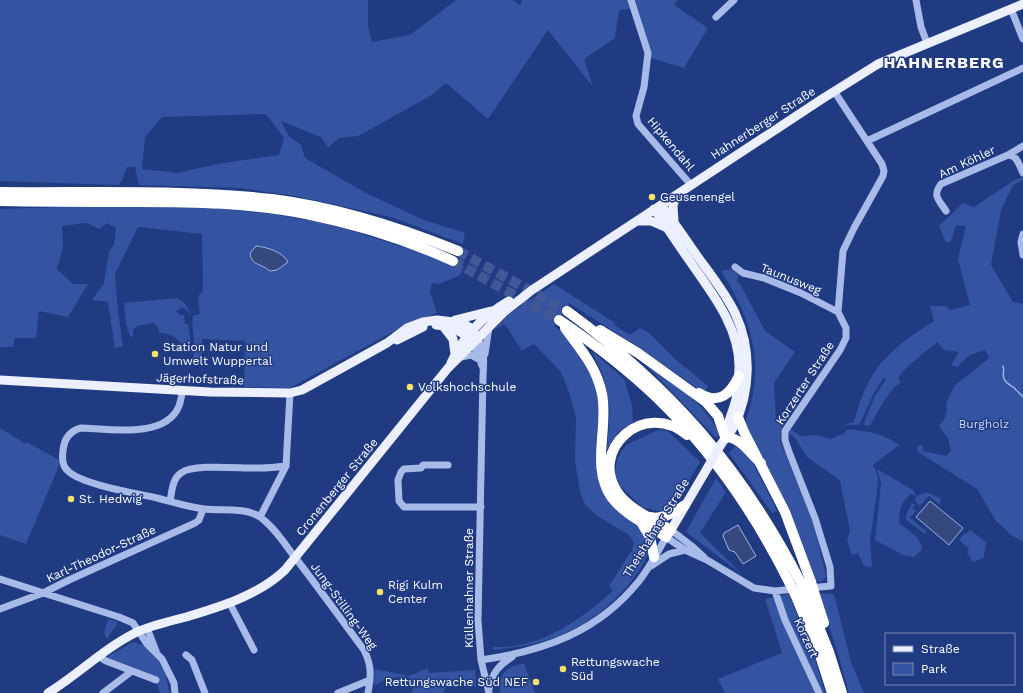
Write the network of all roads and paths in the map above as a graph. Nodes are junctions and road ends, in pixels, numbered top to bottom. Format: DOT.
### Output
graph roads {
  1 [pos="631,0"];
  2 [pos="734,0"];
  3 [pos="916,0"];
  4 [pos="1023,4"];
  5 [pos="1011,9"];
  6 [pos="716,17"];
  7 [pos="1023,38"];
  8 [pos="927,43"];
  9 [pos="1023,68"];
  10 [pos="834,91"];
  11 [pos="867,141"];
  12 [pos="1023,146"];
  13 [pos="1008,155"];
  14 [pos="1023,172"];
  15 [pos="691,185"];
  16 [pos="676,195"];
  17 [pos="2,197"];
  18 [pos="658,207"];
  19 [pos="946,211"];
  20 [pos="635,222"];
  21 [pos="671,226"];
  22 [pos="1023,234"];
  23 [pos="688,250"];
  24 [pos="458,251"];
  25 [pos="1023,255"];
  26 [pos="453,261"];
  27 [pos="735,267"];
  28 [pos="532,290"];
  29 [pos="498,308"];
  30 [pos="838,312"];
  31 [pos="446,324"];
  32 [pos="489,326"];
  33 [pos="472,338"];
  34 [pos="458,355"];
  35 [pos="482,359"];
  36 [pos="739,376"];
  37 [pos="0,380"];
  38 [pos="687,388"];
  39 [pos="182,391"];
  40 [pos="290,393"];
  41 [pos="738,417"];
  42 [pos="725,437"];
  43 [pos="706,452"];
  44 [pos="760,463"];
  45 [pos="448,465"];
  46 [pos="286,466"];
  47 [pos="170,501"];
  48 [pos="685,505"];
  49 [pos="481,506"];
  50 [pos="203,509"];
  51 [pos="260,517"];
  52 [pos="644,519"];
  53 [pos="669,534"];
  54 [pos="685,550"];
  55 [pos="295,557"];
  56 [pos="654,557"];
  57 [pos="707,560"];
  58 [pos="649,567"];
  59 [pos="0,579"];
  60 [pos="795,584"];
  61 [pos="22,586"];
  62 [pos="776,590"];
  63 [pos="806,591"];
  64 [pos="43,593"];
  65 [pos="24,600"];
  66 [pos="229,602"];
  67 [pos="0,609"];
  68 [pos="143,630"];
  69 [pos="254,650"];
  70 [pos="516,654"];
  71 [pos="186,655"];
  72 [pos="98,656"];
  73 [pos="481,660"];
  74 [pos="132,671"];
  75 [pos="156,680"];
  76 [pos="370,680"];
  77 [pos="48,693"];
  78 [pos="103,693"];
  79 [pos="175,693"];
  80 [pos="205,693"];
  81 [pos="338,693"];
  82 [pos="368,693"];
  83 [pos="489,693"];
  84 [pos="818,693"];
  85 [pos="832,693"];
  86 [pos="842,693"];
  1 -- 15 [label="street, Hipkendahl"];
  2 -- 6 [label="street"];
  3 -- 8 [label="street"];
  4 -- 5 [label="main road, Hahnerberger Straße"];
  5 -- 7 [label="street"];
  5 -- 8 [label="main road, Hahnerberger Straße"];
  8 -- 10 [label="main road, Hahnerberger Straße"];
  9 -- 11 [label="street"];
  10 -- 11 [label="street, Korzerter Straße"];
  10 -- 15 [label="main road, Hahnerberger Straße"];
  11 -- 30 [label="street, Korzerter Straße"];
  12 -- 13 [label="street, Am Köhler"];
  13 -- 14 [label="street, Am Köhler"];
  13 -- 19 [label="street, Am Köhler"];
  15 -- 16 [label="main road, Hahnerberger Straße"];
  16 -- 18 [label="main road, Hahnerberger Straße"];
  16 -- 21 [label="main road"];
  17 -- 24 [label="highway"];
  17 -- 26 [label="highway"];
  18 -- 20 [label="main road, Hahnerberger Straße"];
  18 -- 21 [label="main road, Theishahner Straße"];
  20 -- 21 [label="main road"];
  20 -- 28 [label="main road, Hahnerberger Straße"];
  21 -- 23 [label="main road, Theishahner Straße"];
  22 -- 25 [label="street"];
  23 -- 36 [label="main road, Theishahner Straße"];
  23 -- 41 [label="main road, Theishahner Straße"];
  27 -- 30 [label="street, Taunusweg"];
  28 -- 29 [label="main road, Hahnerberger Straße"];
  28 -- 32 [label="main road, Hahnerberger Straße"];
  29 -- 31 [label="main road"];
  29 -- 33 [label="main road, Hahnerberger Straße"];
  30 -- 62 [label="street, Korzerter Straße"];
  31 -- 33 [label="main road, Jägerhofstraße"];
  31 -- 34 [label="main road"];
  31 -- 40 [label="main road, Jägerhofstraße"];
  32 -- 33 [label="main road, Hahnerberger Straße"];
  32 -- 35 [label="street"];
  33 -- 34 [label="main road, Cronenberger Straße"];
  33 -- 35 [label="street"];
  34 -- 35 [label="street"];
  34 -- 55 [label="main road, Cronenberger Straße"];
  35 -- 49 [label="street, Küllenhahner Straße"];
  36 -- 38 [label="highway"];
  36 -- 42 [label="main road, Theishahner Straße"];
  37 -- 39 [label="main road, Jägerhofstraße"];
  38 -- 42 [label="highway"];
  38 -- 60 [label="highway"];
  39 -- 40 [label="main road, Jägerhofstraße"];
  39 -- 47 [label="street"];
  40 -- 46 [label="street"];
  41 -- 42 [label="main road, Theishahner Straße"];
  41 -- 44 [label="highway"];
  42 -- 44 [label="highway"];
  42 -- 48 [label="main road, Theishahner Straße, bridge"];
  43 -- 52 [label="highway"];
  43 -- 52 [label="highway"];
  43 -- 60 [label="highway"];
  44 -- 63 [label="highway"];
  45 -- 49 [label="street"];
  46 -- 47 [label="street"];
  46 -- 51 [label="street"];
  47 -- 50 [label="street"];
  48 -- 52 [label="highway"];
  48 -- 53 [label="main road, Theishahner Straße"];
  49 -- 73 [label="street, Küllenhahner Straße"];
  50 -- 51 [label="street"];
  50 -- 64 [label="street, Karl-Theodor-Straße"];
  51 -- 55 [label="street, Jung-Stilling-Weg"];
  52 -- 53 [label="highway"];
  52 -- 56 [label="highway"];
  53 -- 54 [label="street"];
  53 -- 56 [label="street, Theishahner Straße"];
  53 -- 57 [label="street"];
  54 -- 57 [label="street"];
  54 -- 58 [label="street"];
  55 -- 66 [label="main road, Cronenberger Straße"];
  55 -- 76 [label="street, Jung-Stilling-Weg"];
  56 -- 58 [label="street, Theishahner Straße"];
  57 -- 62 [label="street"];
  58 -- 70 [label="street, Theishahner Straße"];
  59 -- 61 [label="street"];
  60 -- 63 [label="highway, bridge"];
  61 -- 64 [label="street"];
  61 -- 65 [label="street"];
  62 -- 84 [label="street, Korzert"];
  63 -- 85 [label="highway"];
  63 -- 86 [label="highway"];
  64 -- 65 [label="street, Karl-Theodor-Straße"];
  64 -- 68 [label="street"];
  65 -- 67 [label="street, Karl-Theodor-Straße"];
  66 -- 68 [label="main road, Cronenberger Straße"];
  66 -- 69 [label="street"];
  68 -- 72 [label="main road, Cronenberger Straße"];
  68 -- 79 [label="street"];
  70 -- 73 [label="street, Theishahner Straße"];
  70 -- 83 [label="street"];
  71 -- 80 [label="street"];
  72 -- 74 [label="street"];
  72 -- 77 [label="main road, Cronenberger Straße"];
  73 -- 83 [label="street, Küllenhahner Straße"];
  74 -- 75 [label="street"];
  74 -- 78 [label="street"];
  76 -- 81 [label="street"];
  76 -- 82 [label="street, Jung-Stilling-Weg"];
}
